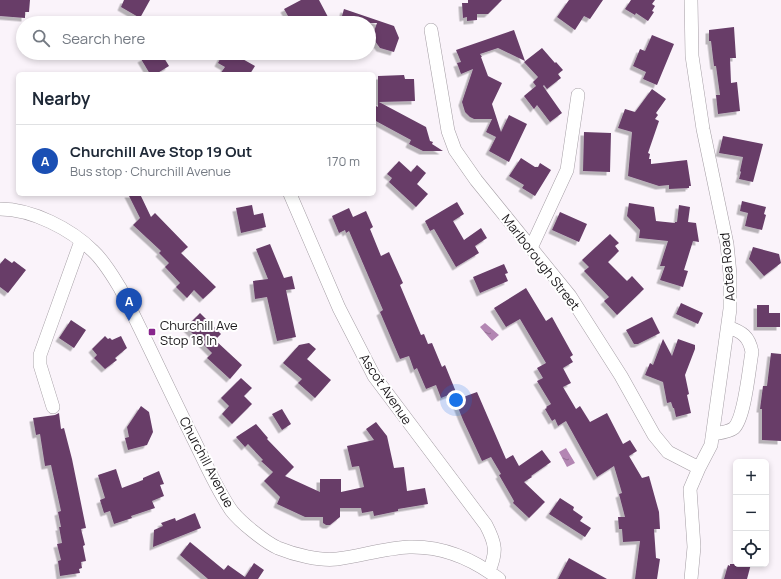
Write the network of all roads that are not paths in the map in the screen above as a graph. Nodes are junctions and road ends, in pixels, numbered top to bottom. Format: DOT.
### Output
graph roads {
  1 [pos="691,0"];
  2 [pos="431,30"];
  3 [pos="578,95"];
  4 [pos="291,196"];
  5 [pos="0,209"];
  6 [pos="81,242"];
  7 [pos="531,248"];
  8 [pos="728,327"];
  9 [pos="52,407"];
  10 [pos="713,434"];
  11 [pos="699,468"];
  12 [pos="494,575"];
  13 [pos="691,579"];
  1 -- 8 [label="street, Aotea Road"];
  2 -- 7 [label="street, Marlborough Street"];
  3 -- 7 [label="street"];
  4 -- 12 [label="street, Ascot Avenue"];
  5 -- 6 [label="street, Churchill Avenue"];
  6 -- 9 [label="street"];
  6 -- 12 [label="street, Churchill Avenue"];
  7 -- 11 [label="street, Marlborough Street"];
  8 -- 10 [label="street, Aotea Road"];
  8 -- 10 [label="street"];
  10 -- 11 [label="street, Aotea Road"];
  11 -- 13 [label="street, Aotea Road"];
}
